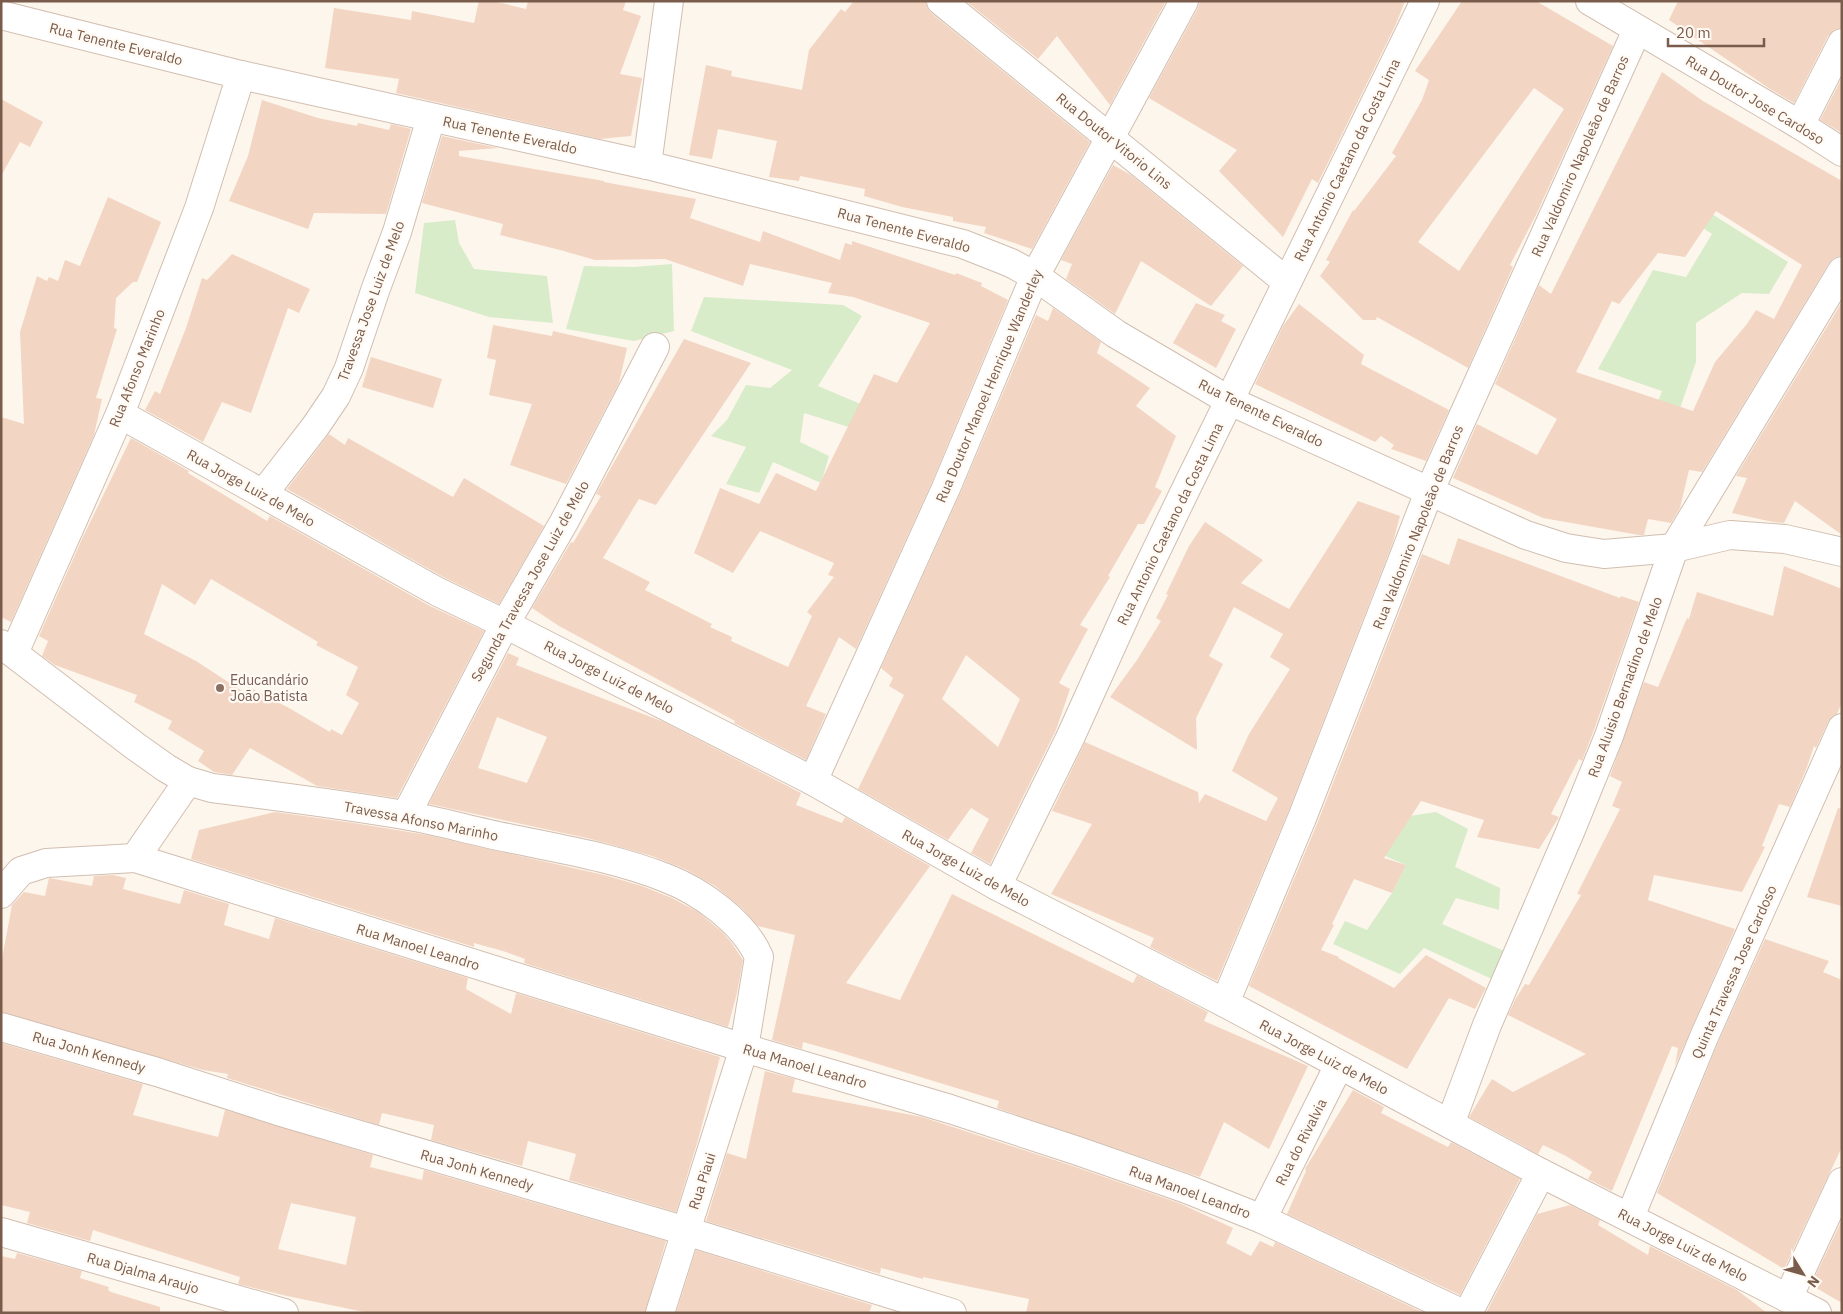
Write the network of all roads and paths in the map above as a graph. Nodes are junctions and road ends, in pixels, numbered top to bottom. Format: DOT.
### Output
graph roads {
  1 [pos="669,1"];
  2 [pos="941,1"];
  3 [pos="1184,1"];
  4 [pos="1425,1"];
  5 [pos="1590,1"];
  6 [pos="1,16"];
  7 [pos="1637,30"];
  8 [pos="1842,42"];
  9 [pos="241,75"];
  10 [pos="431,118"];
  11 [pos="1800,125"];
  12 [pos="1109,138"];
  13 [pos="1842,152"];
  14 [pos="647,165"];
  15 [pos="1842,271"];
  16 [pos="1035,276"];
  17 [pos="1286,281"];
  18 [pos="654,347"];
  19 [pos="1230,401"];
  20 [pos="120,414"];
  21 [pos="1429,492"];
  22 [pos="262,494"];
  23 [pos="1674,548"];
  24 [pos="1842,552"];
  25 [pos="505,624"];
  26 [pos="8,648"];
  27 [pos="1842,728"];
  28 [pos="188,781"];
  29 [pos="813,781"];
  30 [pos="406,815"];
  31 [pos="136,858"];
  32 [pos="996,886"];
  33 [pos="1,894"];
  34 [pos="1225,1003"];
  35 [pos="1,1026"];
  36 [pos="744,1048"];
  37 [pos="1339,1065"];
  38 [pos="1450,1124"];
  39 [pos="1541,1173"];
  40 [pos="1842,1182"];
  41 [pos="1630,1217"];
  42 [pos="1262,1219"];
  43 [pos="686,1231"];
  44 [pos="1,1232"];
  45 [pos="1788,1298"];
  46 [pos="284,1313"];
  47 [pos="660,1313"];
  48 [pos="952,1313"];
  49 [pos="1461,1313"];
  50 [pos="1468,1313"];
  51 [pos="1817,1313"];
  1 -- 14 [label="street"];
  2 -- 12 [label="street, Rua Doutor Vitorio Lins"];
  3 -- 12 [label="street, Rua Doutor Manoel Henrique Wanderley"];
  4 -- 17 [label="street, Rua Antonio Caetano da Costa Lima"];
  5 -- 7 [label="street, Rua Doutor Jose Cardoso"];
  6 -- 9 [label="street, Rua Tenente Everaldo"];
  7 -- 11 [label="street, Rua Doutor Jose Cardoso"];
  7 -- 21 [label="street, Rua Valdomiro Napoleão de Barros"];
  8 -- 11 [label="street"];
  9 -- 10 [label="street, Rua Tenente Everaldo"];
  9 -- 20 [label="street, Rua Afonso Marinho"];
  10 -- 14 [label="street, Rua Tenente Everaldo"];
  10 -- 22 [label="street, Travessa Jose Luiz de Melo"];
  11 -- 13 [label="street, Rua Doutor Jose Cardoso"];
  12 -- 16 [label="street, Rua Doutor Manoel Henrique Wanderley"];
  12 -- 17 [label="street, Rua Doutor Vitorio Lins"];
  14 -- 16 [label="street, Rua Tenente Everaldo"];
  15 -- 23 [label="street, Rua Aluisio Bernadino de Melo"];
  16 -- 19 [label="street, Rua Tenente Everaldo"];
  16 -- 29 [label="street, Rua Doutor Manoel Henrique Wanderley"];
  17 -- 19 [label="street, Rua Antonio Caetano da Costa Lima"];
  18 -- 25 [label="street, Segunda Travessa Jose Luiz de Melo"];
  19 -- 21 [label="street, Rua Tenente Everaldo"];
  19 -- 32 [label="street, Rua Antonio Caetano da Costa Lima"];
  20 -- 22 [label="street, Rua Jorge Luiz de Melo"];
  20 -- 26 [label="street, Rua Afonso Marinho"];
  21 -- 23 [label="street, Rua Tenente Everaldo"];
  21 -- 34 [label="street, Rua Valdomiro Napoleão de Barros"];
  22 -- 25 [label="street, Rua Jorge Luiz de Melo"];
  23 -- 24 [label="street, Rua Tenente Everaldo"];
  23 -- 38 [label="street, Rua Aluisio Bernadino de Melo"];
  25 -- 29 [label="street, Rua Jorge Luiz de Melo"];
  25 -- 30 [label="street, Segunda Travessa Jose Luiz de Melo"];
  26 -- 28 [label="street, Travessa Afonso Marinho"];
  27 -- 41 [label="street, Quinta Travessa Jose Cardoso"];
  28 -- 30 [label="street, Travessa Afonso Marinho"];
  28 -- 31 [label="street"];
  29 -- 32 [label="street, Rua Jorge Luiz de Melo"];
  30 -- 36 [label="street, Travessa Afonso Marinho"];
  31 -- 33 [label="street"];
  31 -- 36 [label="street, Rua Manoel Leandro"];
  32 -- 34 [label="street, Rua Jorge Luiz de Melo"];
  34 -- 37 [label="street, Rua Jorge Luiz de Melo"];
  35 -- 43 [label="street, Rua Jonh Kennedy"];
  36 -- 42 [label="street, Rua Manoel Leandro"];
  36 -- 43 [label="street, Rua Piaui"];
  37 -- 38 [label="street, Rua Jorge Luiz de Melo"];
  37 -- 42 [label="street, Rua do Rivalvia"];
  38 -- 39 [label="street, Rua Jorge Luiz de Melo"];
  39 -- 41 [label="street, Rua Jorge Luiz de Melo"];
  39 -- 50 [label="street"];
  40 -- 45 [label="street"];
  41 -- 45 [label="street, Rua Jorge Luiz de Melo"];
  42 -- 49 [label="street, Rua Manoel Leandro"];
  43 -- 47 [label="street, Rua Piaui"];
  43 -- 48 [label="street, Rua Jonh Kennedy"];
  44 -- 46 [label="street, Rua Djalma Araujo"];
  45 -- 51 [label="street, Rua Jorge Luiz de Melo"];
}
